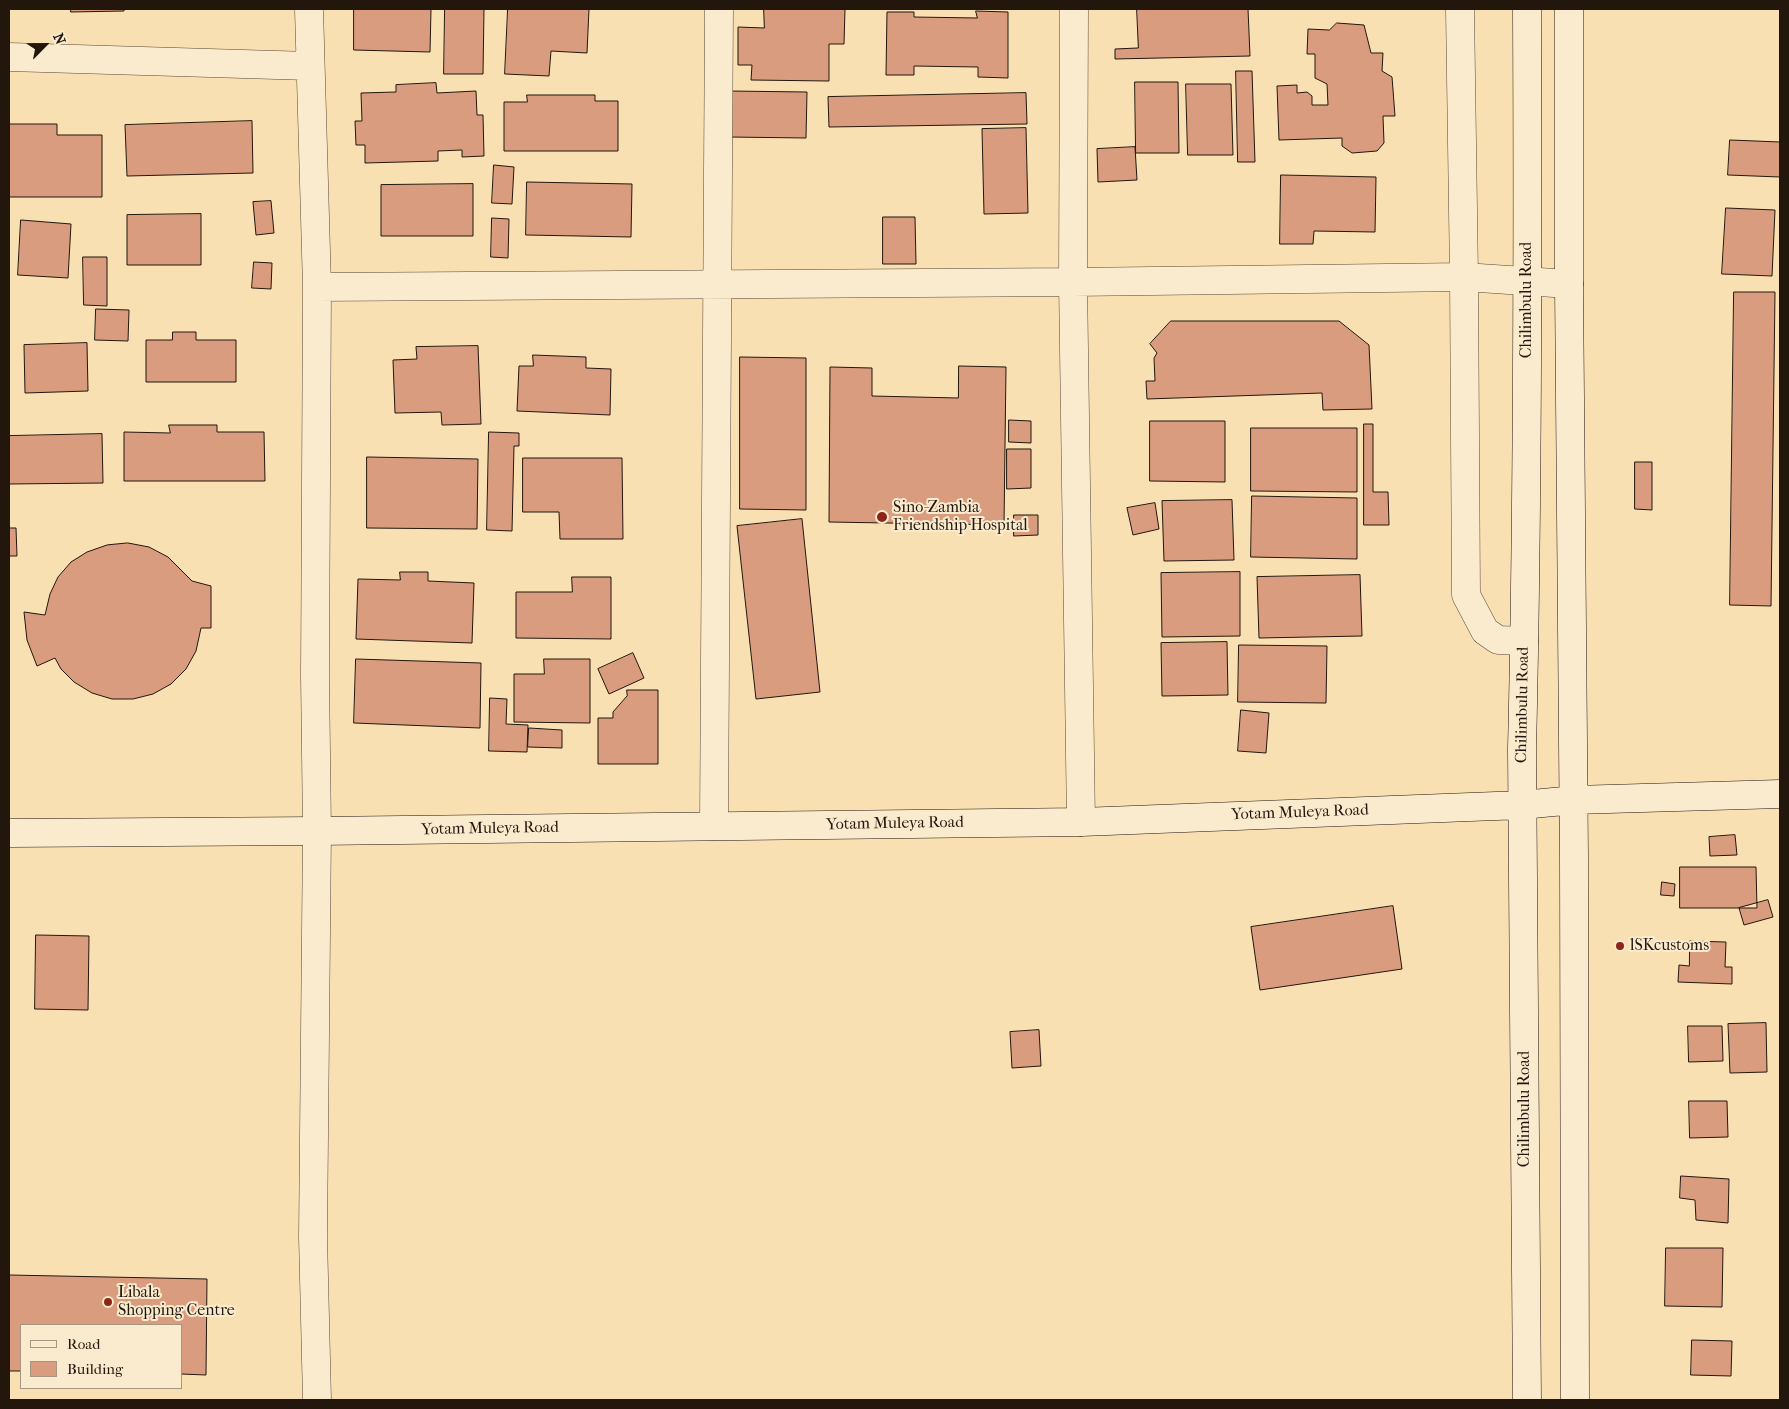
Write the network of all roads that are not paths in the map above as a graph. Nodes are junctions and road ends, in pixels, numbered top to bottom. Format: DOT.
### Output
graph roads {
  1 [pos="309,9"];
  2 [pos="719,9"];
  3 [pos="1074,9"];
  4 [pos="1460,9"];
  5 [pos="1527,9"];
  6 [pos="1569,9"];
  7 [pos="9,57"];
  8 [pos="310,66"];
  9 [pos="1464,277"];
  10 [pos="1073,282"];
  11 [pos="1528,282"];
  12 [pos="719,284"];
  13 [pos="1569,284"];
  14 [pos="317,287"];
  15 [pos="1524,641"];
  16 [pos="1780,794"];
  17 [pos="1574,800"];
  18 [pos="1522,805"];
  19 [pos="1081,822"];
  20 [pos="714,826"];
  21 [pos="317,831"];
  22 [pos="9,833"];
  23 [pos="317,1400"];
  24 [pos="1526,1400"];
  25 [pos="1575,1400"];
  1 -- 8 [label="street"];
  2 -- 12 [label="street"];
  3 -- 10 [label="street"];
  4 -- 9 [label="street"];
  5 -- 11 [label="street, Chilimbulu Road"];
  6 -- 13 [label="street"];
  7 -- 8 [label="street"];
  8 -- 14 [label="street"];
  9 -- 10 [label="street"];
  9 -- 11 [label="street"];
  9 -- 15 [label="street"];
  10 -- 12 [label="street"];
  10 -- 19 [label="street"];
  11 -- 13 [label="street"];
  11 -- 15 [label="street, Chilimbulu Road"];
  12 -- 14 [label="street"];
  12 -- 20 [label="street"];
  13 -- 17 [label="street"];
  14 -- 21 [label="street"];
  15 -- 18 [label="street, Chilimbulu Road"];
  16 -- 17 [label="street, Yotam Muleya Road"];
  17 -- 18 [label="street, Yotam Muleya Road"];
  17 -- 25 [label="street"];
  18 -- 19 [label="street, Yotam Muleya Road"];
  18 -- 24 [label="street, Chilimbulu Road"];
  19 -- 20 [label="street, Yotam Muleya Road"];
  20 -- 21 [label="street, Yotam Muleya Road"];
  21 -- 22 [label="street, Yotam Muleya Road"];
  21 -- 23 [label="street"];
}
